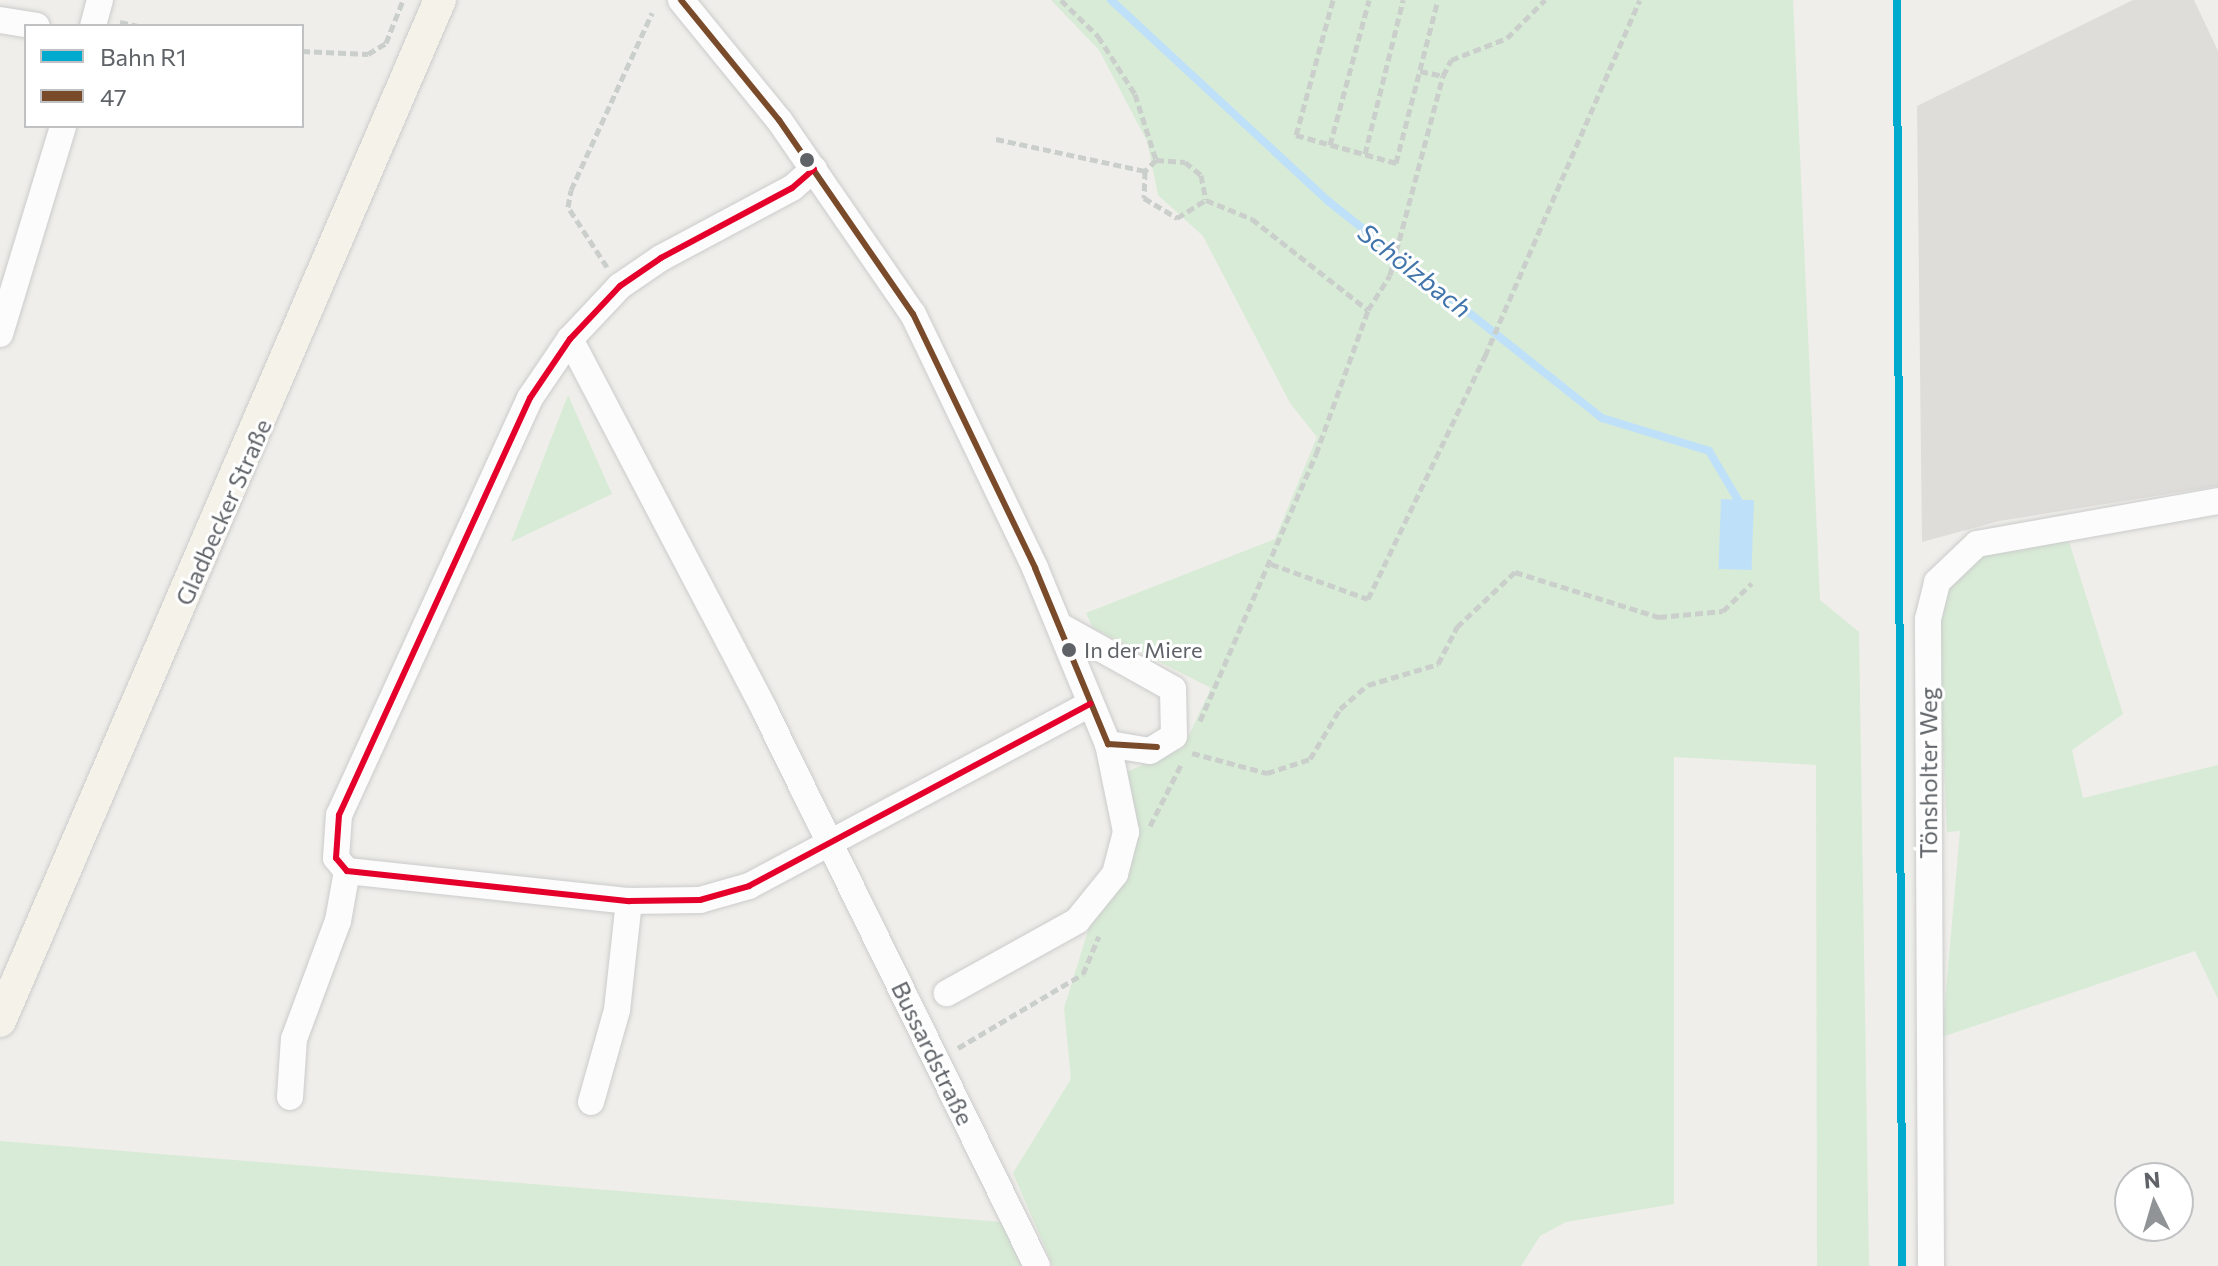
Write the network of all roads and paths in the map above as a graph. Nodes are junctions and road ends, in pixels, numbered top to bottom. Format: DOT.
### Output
graph roads {
  1 [pos="100,0"];
  2 [pos="403,0"];
  3 [pos="440,0"];
  4 [pos="681,0"];
  5 [pos="1061,0"];
  6 [pos="1333,0"];
  7 [pos="1369,0"];
  8 [pos="1403,0"];
  9 [pos="1438,0"];
  10 [pos="1545,0"];
  11 [pos="1640,0"];
  12 [pos="652,13"];
  13 [pos="0,20"];
  14 [pos="25,24"];
  15 [pos="94,24"];
  16 [pos="304,51"];
  17 [pos="1420,71"];
  18 [pos="1443,76"];
  19 [pos="62,128"];
  20 [pos="996,139"];
  21 [pos="1330,145"];
  22 [pos="1365,154"];
  23 [pos="1156,160"];
  24 [pos="814,169"];
  25 [pos="1145,171"];
  26 [pos="1206,200"];
  27 [pos="620,286"];
  28 [pos="1,328"];
  29 [pos="570,339"];
  30 [pos="2218,501"];
  31 [pos="1271,564"];
  32 [pos="1752,583"];
  33 [pos="1062,627"];
  34 [pos="1090,704"];
  35 [pos="1165,742"];
  36 [pos="1108,744"];
  37 [pos="829,839"];
  38 [pos="347,871"];
  39 [pos="629,901"];
  40 [pos="947,993"];
  41 [pos="0,1021"];
  42 [pos="290,1097"];
  43 [pos="591,1102"];
  44 [pos="1037,1266"];
  45 [pos="1931,1266"];
  1 -- 15 [label="street"];
  2 -- 16 [label="path"];
  3 -- 41 [label="main road, Gladbecker Straße"];
  4 -- 24 [label="street"];
  5 -- 23 [label="path"];
  6 -- 21 [label="path"];
  7 -- 21 [label="path"];
  8 -- 22 [label="path"];
  9 -- 17 [label="path"];
  10 -- 18 [label="path"];
  11 -- 31 [label="path"];
  12 -- 27 [label="path"];
  13 -- 14 [label="street"];
  17 -- 18 [label="path"];
  17 -- 22 [label="path"];
  18 -- 26 [label="path"];
  19 -- 28 [label="street"];
  20 -- 25 [label="path"];
  21 -- 22 [label="path"];
  23 -- 25 [label="path"];
  23 -- 26 [label="path"];
  24 -- 27 [label="street"];
  24 -- 33 [label="street"];
  25 -- 26 [label="path"];
  27 -- 29 [label="street"];
  29 -- 37 [label="street, Bussardstraße"];
  29 -- 38 [label="street"];
  30 -- 45 [label="street, Tönsholter Weg"];
  32 -- 35 [label="path"];
  33 -- 34 [label="street"];
  33 -- 35 [label="street"];
  34 -- 36 [label="street"];
  34 -- 37 [label="street"];
  35 -- 36 [label="street"];
  36 -- 40 [label="street"];
  37 -- 39 [label="street"];
  37 -- 44 [label="street, Bussardstraße"];
  38 -- 39 [label="street"];
  38 -- 42 [label="street"];
  39 -- 43 [label="street"];
}
